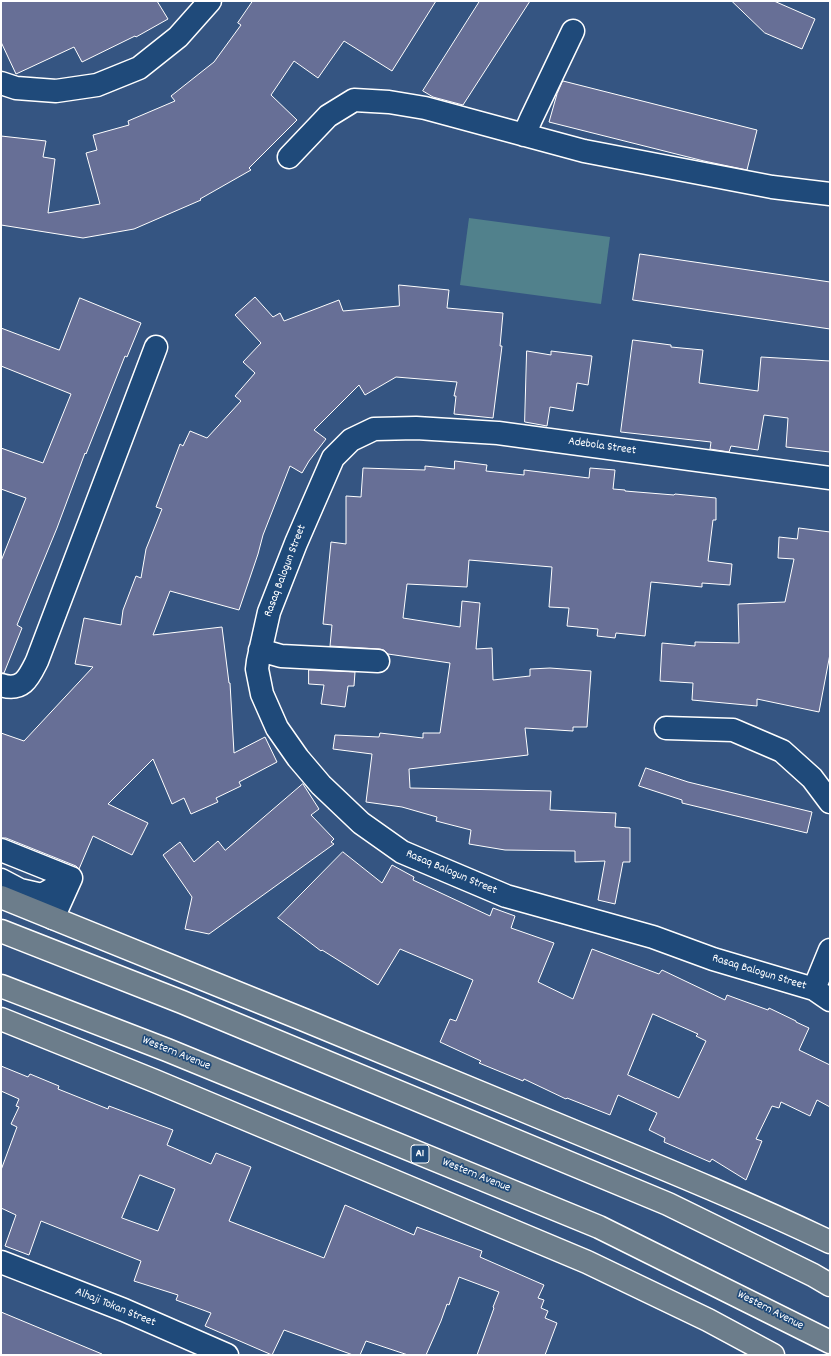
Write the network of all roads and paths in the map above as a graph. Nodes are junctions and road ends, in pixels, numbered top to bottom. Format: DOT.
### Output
graph roads {
  1 [pos="210,1"];
  2 [pos="573,31"];
  3 [pos="1,83"];
  4 [pos="524,135"];
  5 [pos="289,158"];
  6 [pos="830,194"];
  7 [pos="156,347"];
  8 [pos="374,430"];
  9 [pos="830,478"];
  10 [pos="260,650"];
  11 [pos="378,661"];
  12 [pos="1,685"];
  13 [pos="666,728"];
  14 [pos="830,802"];
  15 [pos="1,850"];
  16 [pos="71,878"];
  17 [pos="1,880"];
  18 [pos="1,897"];
  19 [pos="53,918"];
  20 [pos="1,931"];
  21 [pos="830,950"];
  22 [pos="1,986"];
  23 [pos="822,995"];
  24 [pos="1,1019"];
  25 [pos="830,1242"];
  26 [pos="1,1262"];
  27 [pos="830,1285"];
  28 [pos="830,1342"];
  29 [pos="227,1355"];
  30 [pos="773,1355"];
  1 -- 3 [label="street"];
  2 -- 4 [label="street"];
  4 -- 5 [label="street"];
  4 -- 6 [label="street"];
  7 -- 12 [label="street"];
  8 -- 9 [label="street, Adebola Street"];
  8 -- 10 [label="street, Rasaq Balogun Street"];
  10 -- 11 [label="street"];
  10 -- 23 [label="street, Rasaq Balogun Street"];
  13 -- 14 [label="street"];
  15 -- 16 [label="street"];
  16 -- 17 [label="street"];
  16 -- 19 [label="street"];
  18 -- 19 [label="main road"];
  19 -- 25 [label="main road"];
  20 -- 27 [label="main road"];
  21 -- 23 [label="street"];
  22 -- 28 [label="main road, Western Avenue / A1"];
  24 -- 30 [label="main road"];
  26 -- 29 [label="street, Alhaji Tokan Street"];
}
